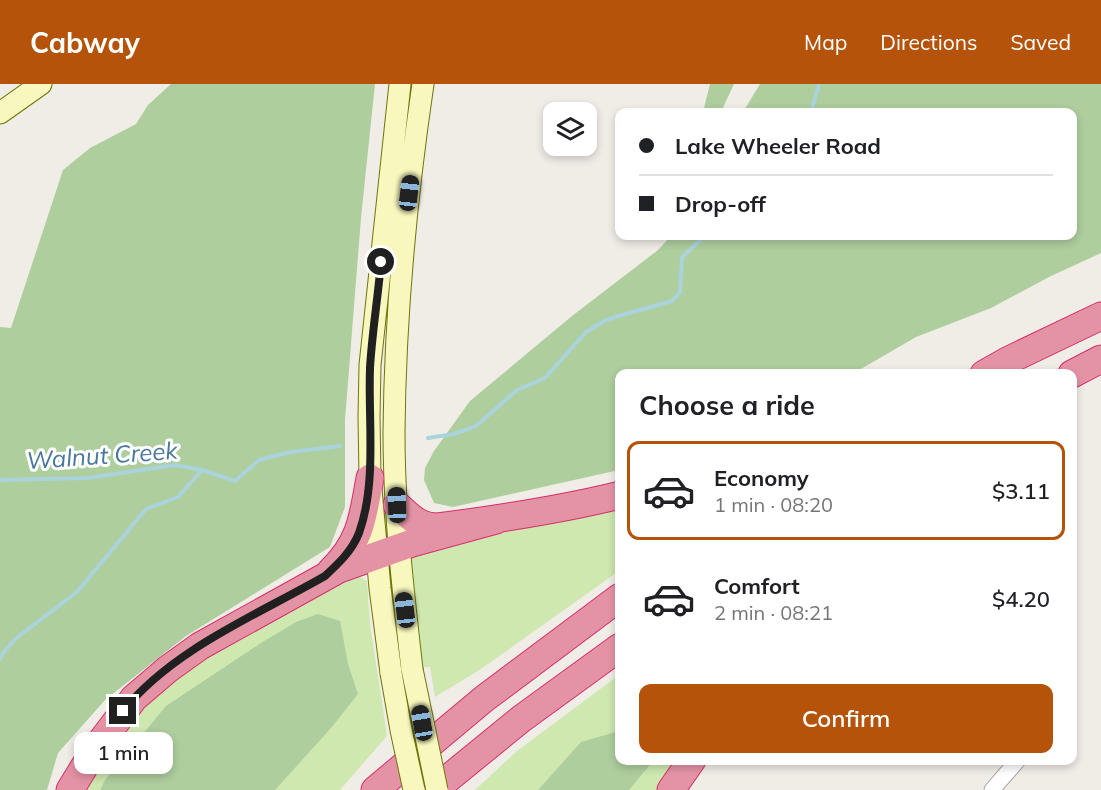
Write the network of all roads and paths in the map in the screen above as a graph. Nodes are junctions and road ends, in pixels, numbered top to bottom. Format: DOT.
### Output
graph roads {
  1 [pos="41,84"];
  2 [pos="400,84"];
  3 [pos="423,84"];
  4 [pos="0,113"];
  5 [pos="1101,316"];
  6 [pos="1101,359"];
  7 [pos="995,367"];
  8 [pos="1077,371"];
  9 [pos="369,478"];
  10 [pos="615,496"];
  11 [pos="397,505"];
  12 [pos="496,520"];
  13 [pos="388,551"];
  14 [pos="325,576"];
  15 [pos="615,601"];
  16 [pos="615,651"];
  17 [pos="688,765"];
  18 [pos="1014,765"];
  19 [pos="70,790"];
  20 [pos="375,790"];
  21 [pos="414,790"];
  22 [pos="435,790"];
  23 [pos="671,790"];
  24 [pos="992,790"];
  1 -- 4 [label="main road"];
  2 -- 9 [label="main road"];
  3 -- 11 [label="main road"];
  5 -- 7 [label="highway"];
  6 -- 8 [label="highway"];
  9 -- 13 [label="main road"];
  9 -- 14 [label="highway"];
  10 -- 12 [label="highway"];
  11 -- 12 [label="highway"];
  11 -- 13 [label="main road"];
  12 -- 13 [label="highway"];
  13 -- 14 [label="highway"];
  13 -- 21 [label="main road, bridge"];
  13 -- 22 [label="main road, bridge"];
  14 -- 19 [label="highway"];
  15 -- 20 [label="highway"];
  16 -- 22 [label="highway"];
  17 -- 23 [label="highway"];
  18 -- 24 [label="street"];
}
